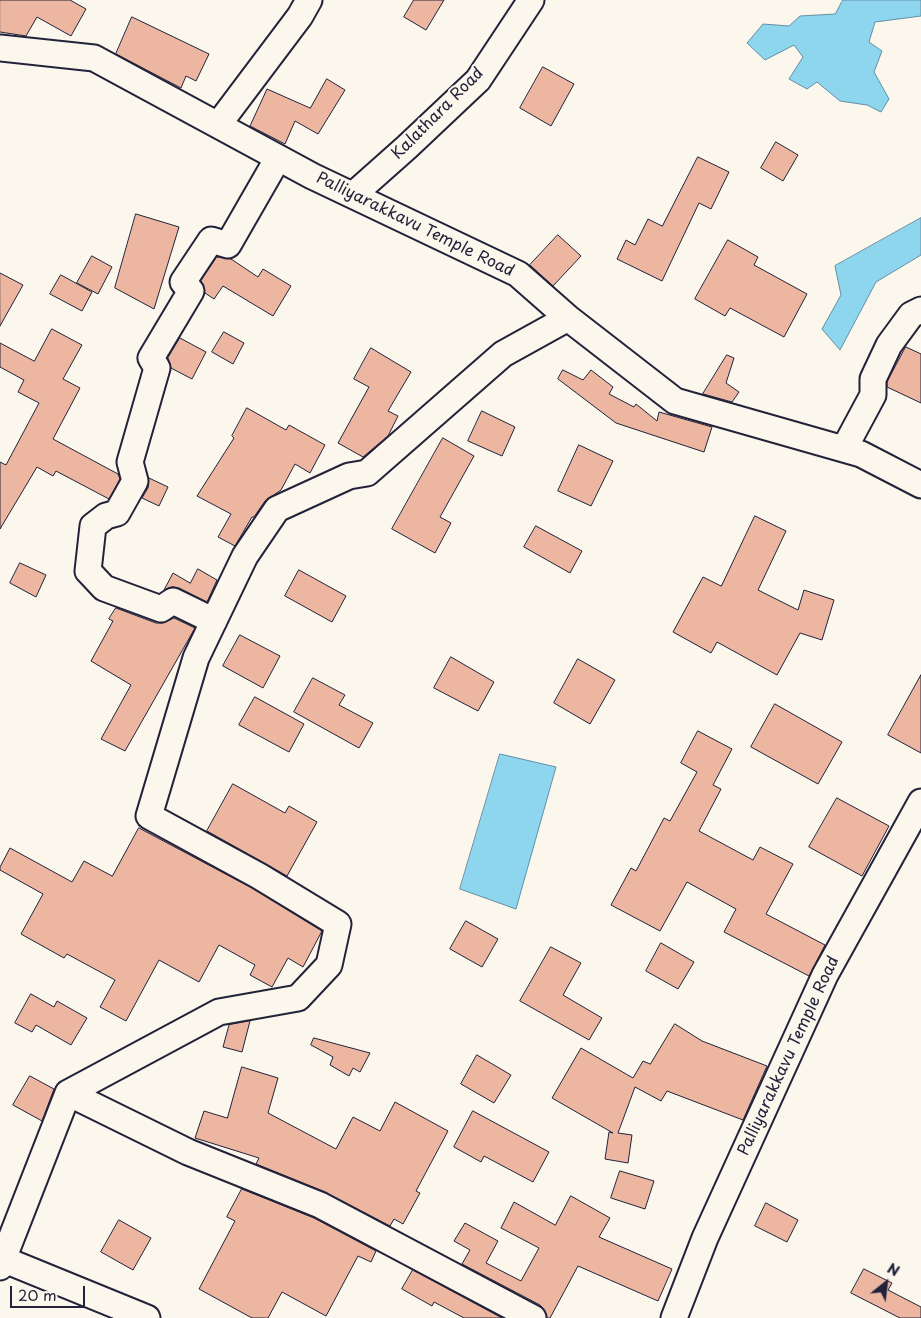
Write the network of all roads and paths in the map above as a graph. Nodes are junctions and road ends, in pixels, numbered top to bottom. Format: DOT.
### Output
graph roads {
  1 [pos="309,0"];
  2 [pos="531,0"];
  3 [pos="0,48"];
  4 [pos="218,125"];
  5 [pos="278,158"];
  6 [pos="353,195"];
  7 [pos="921,310"];
  8 [pos="568,318"];
  9 [pos="844,449"];
  10 [pos="921,485"];
  11 [pos="214,621"];
  12 [pos="921,802"];
  13 [pos="915,829"];
  14 [pos="68,1093"];
  15 [pos="1,1261"];
  16 [pos="147,1318"];
  17 [pos="533,1318"];
  18 [pos="674,1318"];
  1 -- 4 [label="street"];
  2 -- 6 [label="street, Kalathara Road"];
  3 -- 4 [label="street, Palliyarakkavu Temple Road"];
  4 -- 5 [label="street, Palliyarakkavu Temple Road"];
  5 -- 6 [label="street, Palliyarakkavu Temple Road"];
  5 -- 11 [label="street"];
  6 -- 8 [label="street, Palliyarakkavu Temple Road"];
  7 -- 9 [label="street"];
  8 -- 9 [label="street, Palliyarakkavu Temple Road"];
  8 -- 11 [label="street"];
  9 -- 10 [label="street, Palliyarakkavu Temple Road"];
  11 -- 14 [label="street"];
  12 -- 13 [label="street, Palliyarakkavu Temple Road"];
  13 -- 18 [label="street, Palliyarakkavu Temple Road"];
  14 -- 15 [label="street"];
  14 -- 17 [label="street"];
  15 -- 16 [label="street"];
}
